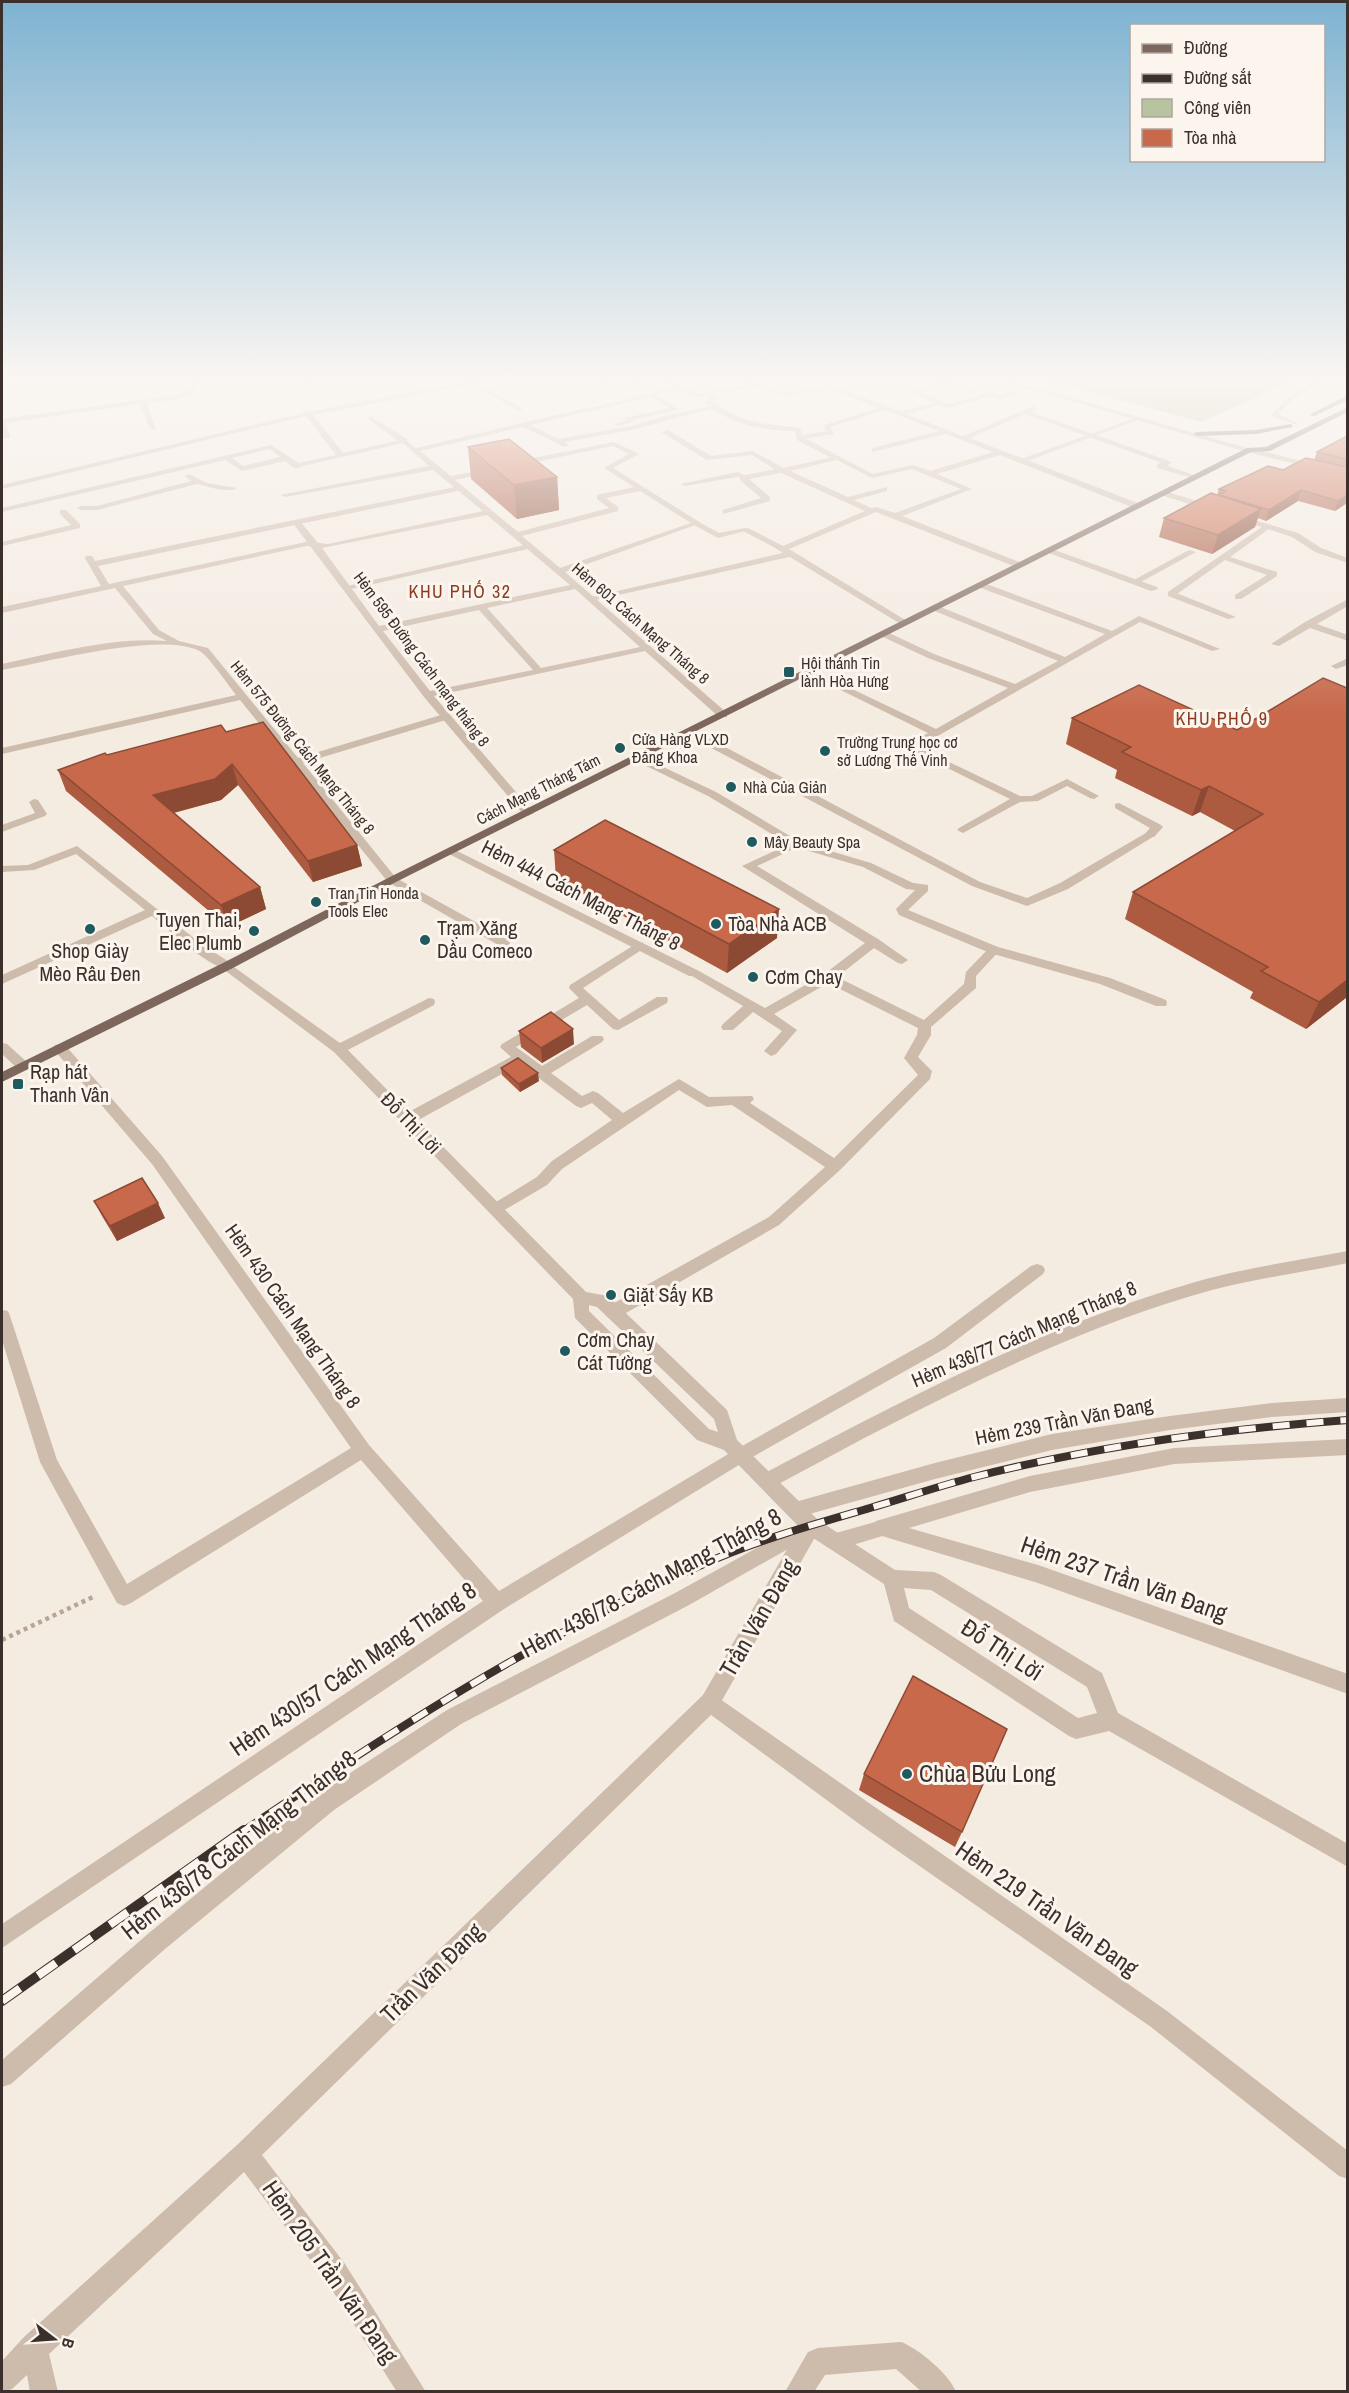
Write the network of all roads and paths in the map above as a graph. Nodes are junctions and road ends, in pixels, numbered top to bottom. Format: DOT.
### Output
graph roads {
  1 [pos="89,490"];
  2 [pos="167,490"];
  3 [pos="314,490"];
  4 [pos="452,490"];
  5 [pos="462,490"];
  6 [pos="633,490"];
  7 [pos="644,490"];
  8 [pos="756,490"];
  9 [pos="824,490"];
  10 [pos="882,490"];
  11 [pos="966,490"];
  12 [pos="1094,490"];
  13 [pos="1171,490"];
  14 [pos="1164,493"];
  15 [pos="67,495"];
  16 [pos="285,495"];
  17 [pos="846,500"];
  18 [pos="1137,506"];
  19 [pos="81,508"];
  20 [pos="2,510"];
  21 [pos="1216,510"];
  22 [pos="871,511"];
  23 [pos="489,512"];
  24 [pos="726,512"];
  25 [pos="1227,513"];
  26 [pos="895,516"];
  27 [pos="296,522"];
  28 [pos="697,523"];
  29 [pos="1269,526"];
  30 [pos="516,535"];
  31 [pos="2,544"];
  32 [pos="318,545"];
  33 [pos="529,546"];
  34 [pos="782,549"];
  35 [pos="1048,550"];
  36 [pos="1192,552"];
  37 [pos="791,554"];
  38 [pos="1223,557"];
  39 [pos="1347,561"];
  40 [pos="1019,565"];
  41 [pos="559,571"];
  42 [pos="1136,581"];
  43 [pos="117,585"];
  44 [pos="981,585"];
  45 [pos="577,586"];
  46 [pos="106,587"];
  47 [pos="347,587"];
  48 [pos="1154,588"];
  49 [pos="1238,597"];
  50 [pos="591,598"];
  51 [pos="1347,602"];
  52 [pos="481,607"];
  53 [pos="935,608"];
  54 [pos="2,610"];
  55 [pos="1231,616"];
  56 [pos="904,623"];
  57 [pos="1308,624"];
  58 [pos="377,629"];
  59 [pos="884,634"];
  60 [pos="1112,634"];
  61 [pos="1347,638"];
  62 [pos="1276,644"];
  63 [pos="183,645"];
  64 [pos="647,648"];
  65 [pos="1215,648"];
  66 [pos="1065,660"];
  67 [pos="1347,661"];
  68 [pos="1336,666"];
  69 [pos="2,667"];
  70 [pos="539,671"];
  71 [pos="809,672"];
  72 [pos="1016,688"];
  73 [pos="427,695"];
  74 [pos="243,696"];
  75 [pos="723,715"];
  76 [pos="444,717"];
  77 [pos="688,732"];
  78 [pos="936,733"];
  79 [pos="2,751"];
  80 [pos="638,758"];
  81 [pos="296,762"];
  82 [pos="1095,796"];
  83 [pos="1018,798"];
  84 [pos="34,802"];
  85 [pos="1119,806"];
  86 [pos="528,813"];
  87 [pos="2,829"];
  88 [pos="963,830"];
  89 [pos="796,844"];
  90 [pos="451,851"];
  91 [pos="2,867"];
  92 [pos="392,880"];
  93 [pos="153,911"];
  94 [pos="874,942"];
  95 [pos="504,943"];
  96 [pos="639,946"];
  97 [pos="994,950"];
  98 [pos="902,960"];
  99 [pos="227,966"];
  100 [pos="828,978"];
  101 [pos="2,980"];
  102 [pos="588,999"];
  103 [pos="662,1000"];
  104 [pos="429,1002"];
  105 [pos="1161,1003"];
  106 [pos="752,1005"];
  107 [pos="764,1014"];
  108 [pos="925,1026"];
  109 [pos="728,1027"];
  110 [pos="597,1039"];
  111 [pos="2,1047"];
  112 [pos="60,1048"];
  113 [pos="339,1049"];
  114 [pos="771,1051"];
  115 [pos="520,1058"];
  116 [pos="24,1066"];
  117 [pos="541,1073"];
  118 [pos="2,1077"];
  119 [pos="408,1119"];
  120 [pos="622,1120"];
  121 [pos="835,1166"];
  122 [pos="496,1209"];
  123 [pos="1347,1257"];
  124 [pos="1037,1270"];
  125 [pos="581,1297"];
  126 [pos="613,1312"];
  127 [pos="2,1316"];
  128 [pos="1347,1405"];
  129 [pos="1347,1447"];
  130 [pos="735,1449"];
  131 [pos="363,1450"];
  132 [pos="767,1481"];
  133 [pos="803,1518"];
  134 [pos="882,1528"];
  135 [pos="836,1541"];
  136 [pos="892,1579"];
  137 [pos="121,1591"];
  138 [pos="497,1603"];
  139 [pos="2,1640"];
  140 [pos="1347,1684"];
  141 [pos="711,1702"];
  142 [pos="1110,1720"];
  143 [pos="1347,1857"];
  144 [pos="2,1937"];
  145 [pos="2,2075"];
  146 [pos="246,2154"];
  147 [pos="1347,2167"];
  148 [pos="34,2347"];
  149 [pos="2,2379"];
  150 [pos="44,2391"];
  151 [pos="413,2391"];
  152 [pos="798,2391"];
  153 [pos="943,2391"];
  1 -- 15 [label="street"];
  2 -- 19 [label="street"];
  3 -- 16 [label="street"];
  4 -- 27 [label="street"];
  5 -- 23 [label="street, Hẻm 601 Cách Mạng Tháng 8"];
  6 -- 30 [label="street"];
  7 -- 28 [label="street"];
  8 -- 24 [label="street"];
  9 -- 17 [label="street"];
  10 -- 17 [label="street"];
  11 -- 26 [label="street"];
  12 -- 18 [label="street"];
  13 -- 14 [label="main road, Cách Mạng Tháng Tám"];
  14 -- 18 [label="main road, Cách Mạng Tháng Tám"];
  14 -- 21 [label="street"];
  15 -- 19 [label="street"];
  15 -- 20 [label="street"];
  17 -- 22 [label="street"];
  18 -- 35 [label="main road, Cách Mạng Tháng Tám"];
  19 -- 31 [label="street"];
  22 -- 26 [label="street"];
  22 -- 34 [label="street"];
  23 -- 30 [label="street, Hẻm 601 Cách Mạng Tháng 8"];
  23 -- 32 [label="street"];
  25 -- 29 [label="street"];
  26 -- 40 [label="street"];
  27 -- 32 [label="street, Hẻm 595 Đường Cách mạng tháng 8"];
  27 -- 46 [label="street"];
  28 -- 34 [label="street"];
  28 -- 41 [label="street"];
  29 -- 38 [label="street"];
  29 -- 39 [label="street"];
  30 -- 33 [label="street, Hẻm 601 Cách Mạng Tháng 8"];
  32 -- 43 [label="street"];
  32 -- 47 [label="street, Hẻm 595 Đường Cách mạng tháng 8"];
  33 -- 41 [label="street, Hẻm 601 Cách Mạng Tháng 8"];
  33 -- 47 [label="street, Hẻm 595 Đường Cách mạng tháng 8"];
  34 -- 37 [label="street"];
  35 -- 40 [label="main road, Cách Mạng Tháng Tám"];
  35 -- 42 [label="street"];
  36 -- 42 [label="street"];
  37 -- 50 [label="street"];
  37 -- 56 [label="street"];
  38 -- 49 [label="street"];
  38 -- 55 [label="street"];
  40 -- 44 [label="main road, Cách Mạng Tháng Tám"];
  41 -- 45 [label="street, Hẻm 601 Cách Mạng Tháng 8"];
  42 -- 48 [label="street"];
  43 -- 46 [label="street"];
  43 -- 63 [label="street, Hẻm 575 Đường Cách Mạng Tháng 8"];
  44 -- 53 [label="main road, Cách Mạng Tháng Tám"];
  44 -- 60 [label="street"];
  45 -- 50 [label="street, Hẻm 601 Cách Mạng Tháng 8"];
  45 -- 52 [label="street, Hẻm 595 Đường Cách mạng tháng 8"];
  46 -- 54 [label="street"];
  47 -- 58 [label="street, Hẻm 595 Đường Cách mạng tháng 8"];
  50 -- 64 [label="street, Hẻm 601 Cách Mạng Tháng 8"];
  51 -- 57 [label="street"];
  52 -- 58 [label="street, Hẻm 595 Đường Cách mạng tháng 8"];
  52 -- 70 [label="street"];
  53 -- 56 [label="main road, Cách Mạng Tháng Tám"];
  53 -- 66 [label="street"];
  56 -- 59 [label="main road, Cách Mạng Tháng Tám"];
  57 -- 61 [label="street"];
  57 -- 62 [label="street"];
  58 -- 73 [label="street, Hẻm 595 Đường Cách mạng tháng 8"];
  59 -- 71 [label="main road, Cách Mạng Tháng Tám"];
  59 -- 72 [label="street"];
  60 -- 65 [label="street"];
  60 -- 66 [label="street"];
  63 -- 69 [label="street"];
  63 -- 74 [label="street, Hẻm 575 Đường Cách Mạng Tháng 8"];
  64 -- 70 [label="street"];
  64 -- 75 [label="street, Hẻm 601 Cách Mạng Tháng 8"];
  66 -- 72 [label="street"];
  67 -- 68 [label="street"];
  70 -- 73 [label="street"];
  71 -- 75 [label="main road, Cách Mạng Tháng Tám"];
  71 -- 78 [label="street"];
  72 -- 78 [label="street"];
  73 -- 76 [label="street, Hẻm 595 Đường Cách mạng tháng 8"];
  74 -- 79 [label="street"];
  74 -- 81 [label="street, Hẻm 575 Đường Cách Mạng Tháng 8"];
  75 -- 77 [label="main road, Cách Mạng Tháng Tám"];
  76 -- 81 [label="street"];
  76 -- 86 [label="street, Hẻm 595 Đường Cách mạng tháng 8"];
  77 -- 80 [label="main road, Cách Mạng Tháng Tám"];
  77 -- 85 [label="street"];
  78 -- 83 [label="street"];
  80 -- 86 [label="main road, Cách Mạng Tháng Tám"];
  80 -- 89 [label="street"];
  81 -- 92 [label="street, Hẻm 575 Đường Cách Mạng Tháng 8"];
  82 -- 83 [label="street"];
  83 -- 88 [label="street"];
  84 -- 87 [label="street"];
  86 -- 90 [label="main road, Cách Mạng Tháng Tám"];
  89 -- 94 [label="street"];
  89 -- 97 [label="street"];
  90 -- 92 [label="main road, Cách Mạng Tháng Tám"];
  90 -- 96 [label="street, Hẻm 444 Cách Mạng Tháng 8"];
  91 -- 93 [label="street, Đỗ Thị Lời"];
  92 -- 95 [label="street"];
  92 -- 99 [label="main road, Cách Mạng Tháng Tám"];
  93 -- 99 [label="street, Đỗ Thị Lời"];
  93 -- 101 [label="street"];
  94 -- 98 [label="street"];
  94 -- 100 [label="street"];
  96 -- 102 [label="street"];
  96 -- 106 [label="street, Hẻm 444 Cách Mạng Tháng 8"];
  97 -- 105 [label="street"];
  97 -- 108 [label="street"];
  99 -- 112 [label="main road, Cách Mạng Tháng Tám"];
  99 -- 113 [label="street, Đỗ Thị Lời"];
  100 -- 107 [label="street"];
  100 -- 108 [label="street"];
  102 -- 103 [label="street"];
  102 -- 115 [label="street"];
  104 -- 113 [label="street"];
  106 -- 107 [label="street, Hẻm 444 Cách Mạng Tháng 8"];
  106 -- 109 [label="street"];
  107 -- 114 [label="street, Hẻm 444 Cách Mạng Tháng 8"];
  108 -- 121 [label="street"];
  110 -- 117 [label="street"];
  111 -- 116 [label="street"];
  112 -- 116 [label="main road, Cách Mạng Tháng Tám"];
  112 -- 131 [label="street, Hẻm 430 Cách Mạng Tháng 8"];
  113 -- 119 [label="street, Đỗ Thị Lời"];
  115 -- 117 [label="street"];
  115 -- 119 [label="street"];
  116 -- 118 [label="main road, Cách Mạng Tháng Tám"];
  117 -- 120 [label="street"];
  119 -- 122 [label="street, Đỗ Thị Lời"];
  120 -- 121 [label="street"];
  120 -- 122 [label="street"];
  121 -- 126 [label="street"];
  122 -- 125 [label="street, Đỗ Thị Lời"];
  123 -- 132 [label="street, Hẻm 436/77 Cách Mạng Tháng 8"];
  124 -- 130 [label="street, Hẻm 436/77 Cách Mạng Tháng 8"];
  125 -- 126 [label="street, Đỗ Thị Lời"];
  125 -- 130 [label="street, Đỗ Thị Lời"];
  126 -- 130 [label="street, Đỗ Thị Lời"];
  127 -- 137 [label="street"];
  128 -- 133 [label="street, Hẻm 239 Trần Văn Đang"];
  129 -- 134 [label="street"];
  130 -- 132 [label="street, Đỗ Thị Lời"];
  130 -- 138 [label="street, Hẻm 430/57 Cách Mạng Tháng 8"];
  131 -- 137 [label="street"];
  131 -- 138 [label="street, Hẻm 430 Cách Mạng Tháng 8"];
  132 -- 133 [label="street, Đỗ Thị Lời"];
  133 -- 135 [label="street, Đỗ Thị Lời"];
  133 -- 141 [label="street, Trần Văn Ðang"];
  133 -- 145 [label="street, Hẻm 436/78 Cách Mạng Tháng 8"];
  134 -- 135 [label="street"];
  134 -- 140 [label="street, Hẻm 237 Trần Văn Đang"];
  135 -- 136 [label="street, Đỗ Thị Lời"];
  136 -- 142 [label="street, Đỗ Thị Lời"];
  136 -- 142 [label="street, Đỗ Thị Lời"];
  137 -- 139 [label="path"];
  138 -- 144 [label="street, Hẻm 430/57 Cách Mạng Tháng 8"];
  141 -- 146 [label="street, Trần Văn Ðang"];
  141 -- 147 [label="street, Hẻm 219 Trần Văn Ðang"];
  142 -- 143 [label="street"];
  146 -- 148 [label="street, Trần Văn Ðang"];
  146 -- 151 [label="street, Hẻm 205 Trần Văn Ðang"];
  148 -- 149 [label="street, Trần Văn Ðang"];
  148 -- 150 [label="street"];
  152 -- 153 [label="street"];
}
